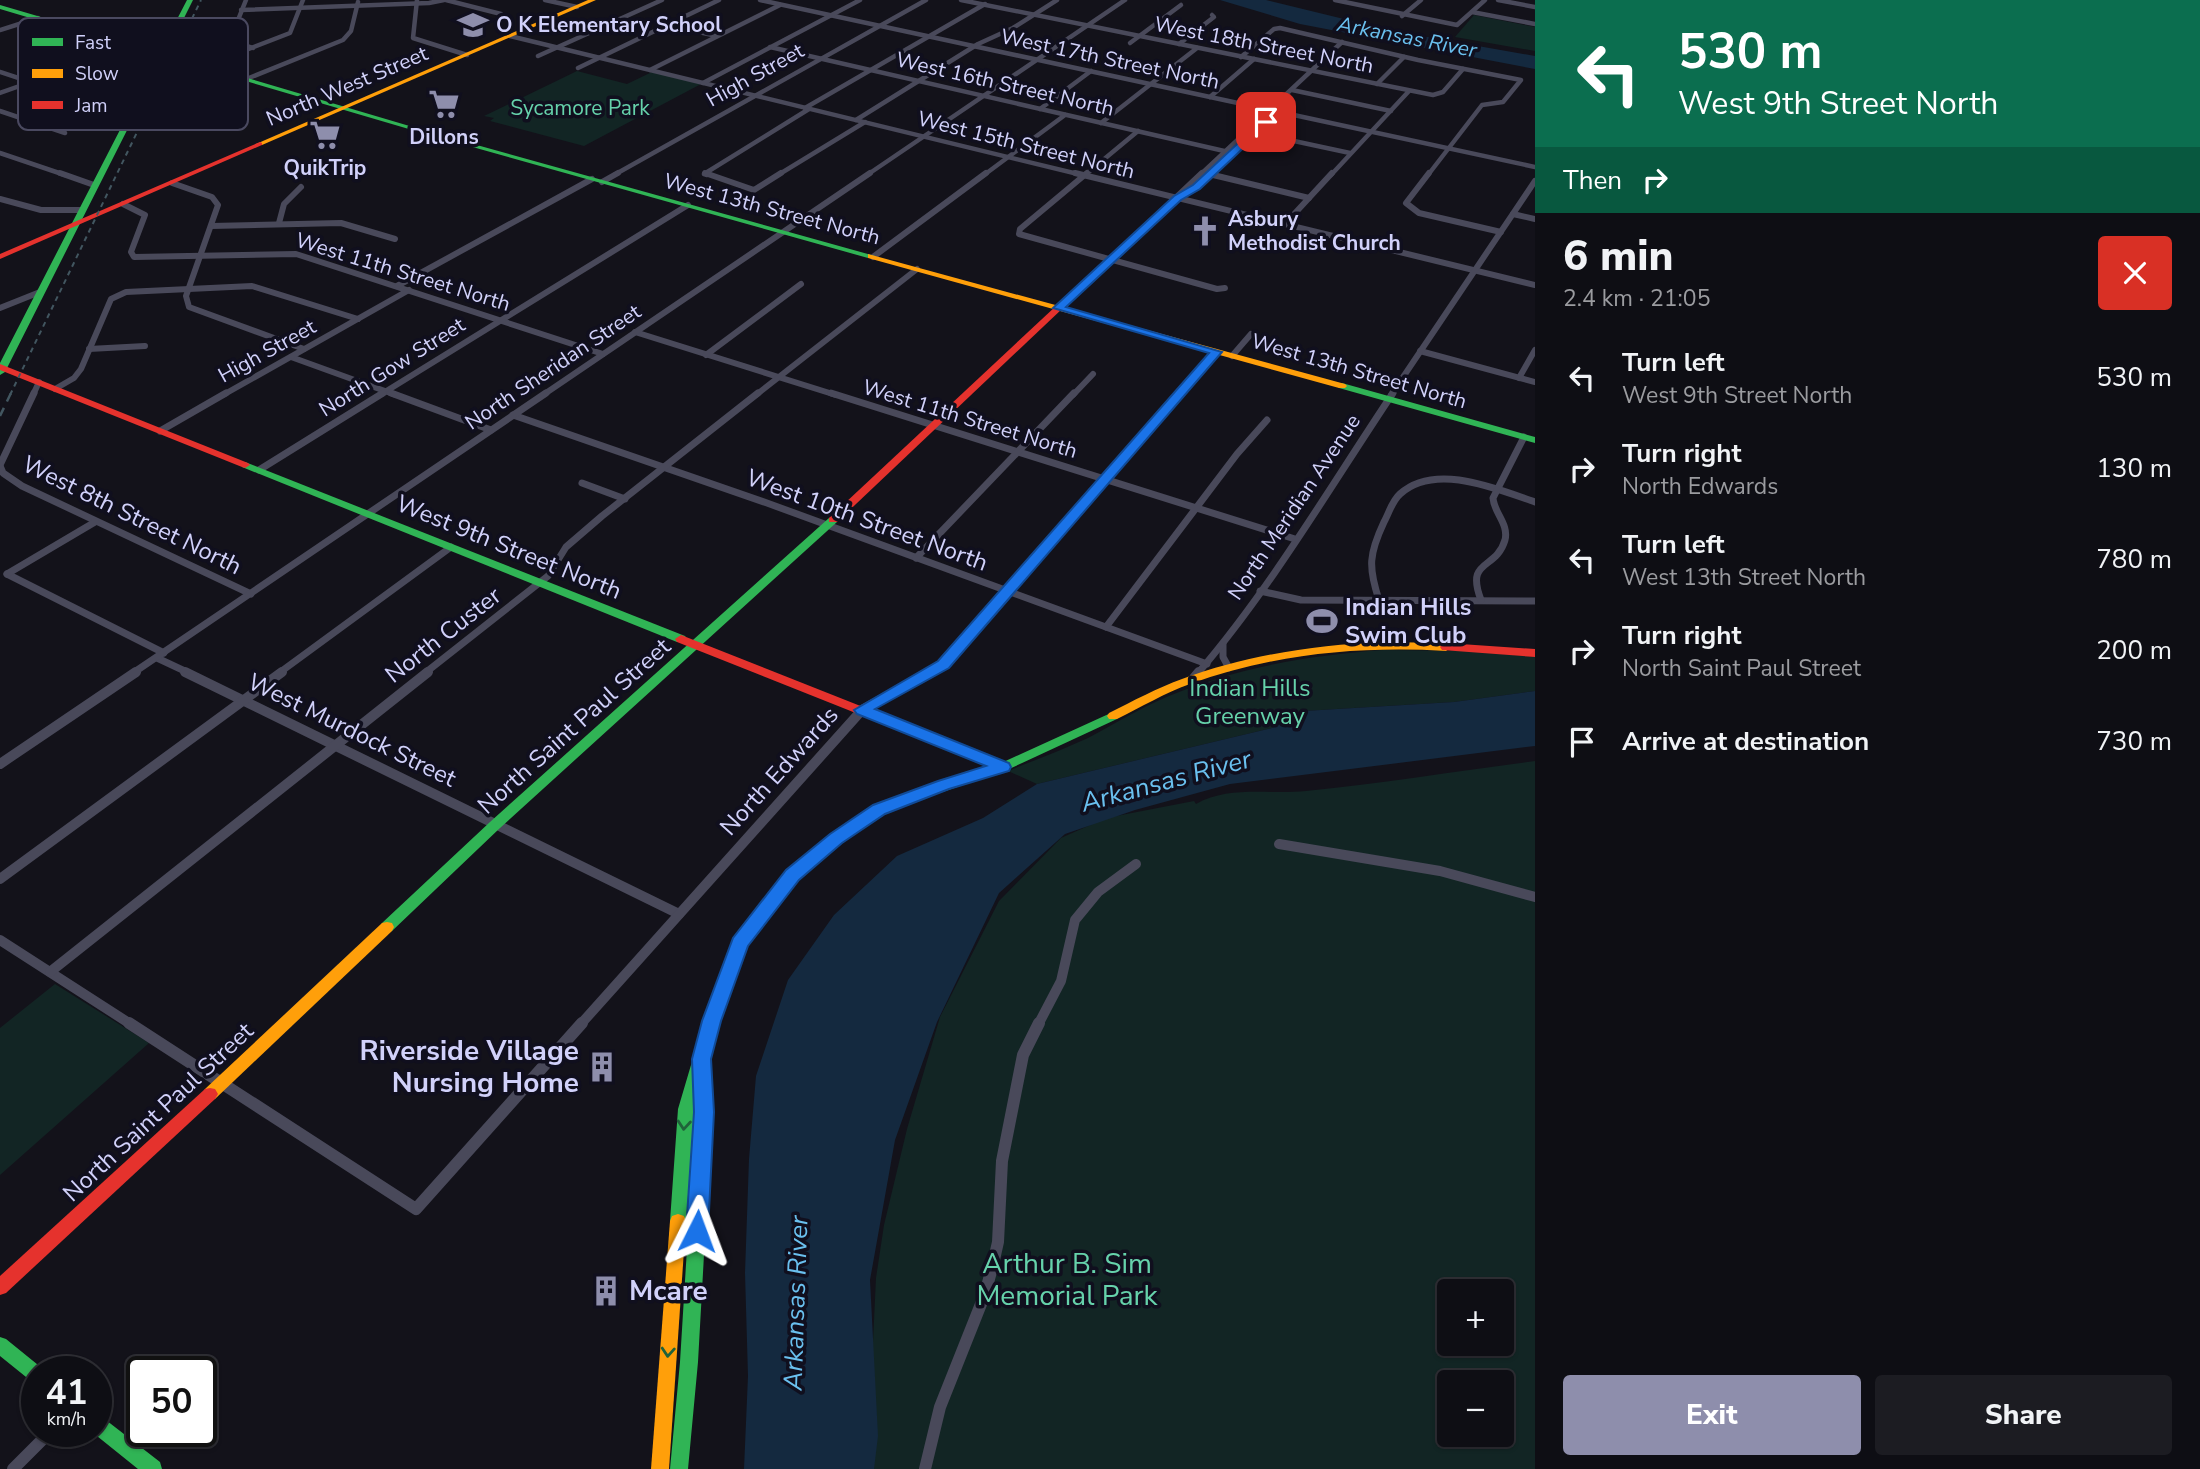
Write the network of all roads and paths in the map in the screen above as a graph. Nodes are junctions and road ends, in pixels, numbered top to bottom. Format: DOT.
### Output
graph roads {
  1 [pos="182,0"];
  2 [pos="190,0"];
  3 [pos="246,0"];
  4 [pos="303,0"];
  5 [pos="445,0"];
  6 [pos="545,0"];
  7 [pos="593,0"];
  8 [pos="662,0"];
  9 [pos="719,0"];
  10 [pos="760,0"];
  11 [pos="796,0"];
  12 [pos="860,0"];
  13 [pos="926,0"];
  14 [pos="961,0"];
  15 [pos="991,0"];
  16 [pos="1057,0"];
  17 [pos="1125,0"];
  18 [pos="1335,0"];
  19 [pos="1421,0"];
  20 [pos="1485,0"];
  21 [pos="1498,0"];
  22 [pos="417,2"];
  23 [pos="358,3"];
  24 [pos="783,5"];
  25 [pos="984,5"];
  26 [pos="1181,5"];
  27 [pos="0,7"];
  28 [pos="577,7"];
  29 [pos="1535,7"];
  30 [pos="300,8"];
  31 [pos="241,10"];
  32 [pos="1472,12"];
  33 [pos="501,14"];
  34 [pos="831,15"];
  35 [pos="1034,15"];
  36 [pos="1212,15"];
  37 [pos="1402,16"];
  38 [pos="38,18"];
  39 [pos="174,18"];
  40 [pos="179,18"];
  41 [pos="238,18"];
  42 [pos="18,24"];
  43 [pos="1535,24"];
  44 [pos="667,25"];
  45 [pos="880,26"];
  46 [pos="1087,26"];
  47 [pos="0,30"];
  48 [pos="510,36"];
  49 [pos="717,36"];
  50 [pos="927,36"];
  51 [pos="1141,36"];
  52 [pos="1342,42"];
  53 [pos="1130,43"];
  54 [pos="1179,44"];
  55 [pos="1350,44"];
  56 [pos="248,46"];
  57 [pos="975,46"];
  58 [pos="770,47"];
  59 [pos="253,48"];
  60 [pos="558,48"];
  61 [pos="1197,48"];
  62 [pos="248,50"];
  63 [pos="467,55"];
  64 [pos="538,56"];
  65 [pos="1241,57"];
  66 [pos="1404,57"];
  67 [pos="598,58"];
  68 [pos="821,59"];
  69 [pos="1254,59"];
  70 [pos="1037,60"];
  71 [pos="578,68"];
  72 [pos="870,69"];
  73 [pos="1463,69"];
  74 [pos="650,70"];
  75 [pos="1091,71"];
  76 [pos="0,72"];
  77 [pos="1315,72"];
  78 [pos="18,78"];
  79 [pos="248,78"];
  80 [pos="248,81"];
  81 [pos="919,81"];
  82 [pos="703,83"];
  83 [pos="1151,84"];
  84 [pos="1377,84"];
  85 [pos="18,87"];
  86 [pos="1296,90"];
  87 [pos="1409,91"];
  88 [pos="0,93"];
  89 [pos="755,96"];
  90 [pos="983,96"];
  91 [pos="1210,97"];
  92 [pos="807,108"];
  93 [pos="343,109"];
  94 [pos="1040,109"];
  95 [pos="1391,110"];
  96 [pos="0,111"];
  97 [pos="1274,111"];
  98 [pos="1065,115"];
  99 [pos="18,117"];
  100 [pos="856,120"];
  101 [pos="865,122"];
  102 [pos="1101,123"];
  103 [pos="56,130"];
  104 [pos="122,130"];
  105 [pos="1138,131"];
  106 [pos="1248,131"];
  107 [pos="1371,131"];
  108 [pos="65,133"];
  109 [pos="1255,133"];
  110 [pos="924,136"];
  111 [pos="1448,148"];
  112 [pos="1226,151"];
  113 [pos="0,153"];
  114 [pos="1233,153"];
  115 [pos="1350,153"];
  116 [pos="1007,157"];
  117 [pos="1535,167"];
  118 [pos="1203,173"];
  119 [pos="1210,174"];
  120 [pos="1085,176"];
  121 [pos="597,180"];
  122 [pos="1535,181"];
  123 [pos="172,183"];
  124 [pos="94,186"];
  125 [pos="301,187"];
  126 [pos="1178,198"];
  127 [pos="1309,198"];
  128 [pos="0,199"];
  129 [pos="123,204"];
  130 [pos="688,205"];
  131 [pos="82,210"];
  132 [pos="1513,214"];
  133 [pos="1535,219"];
  134 [pos="278,223"];
  135 [pos="1285,224"];
  136 [pos="74,225"];
  137 [pos="211,226"];
  138 [pos="783,232"];
  139 [pos="1501,232"];
  140 [pos="395,239"];
  141 [pos="3,254"];
  142 [pos="200,256"];
  143 [pos="873,257"];
  144 [pos="1110,261"];
  145 [pos="917,269"];
  146 [pos="1474,270"];
  147 [pos="801,284"];
  148 [pos="1535,285"];
  149 [pos="397,286"];
  150 [pos="189,288"];
  151 [pos="1225,288"];
  152 [pos="409,290"];
  153 [pos="40,292"];
  154 [pos="0,307"];
  155 [pos="1059,308"];
  156 [pos="359,319"];
  157 [pos="500,320"];
  158 [pos="635,332"];
  159 [pos="1251,334"];
  160 [pos="145,346"];
  161 [pos="89,349"];
  162 [pos="304,349"];
  163 [pos="1535,350"];
  164 [pos="1420,351"];
  165 [pos="1216,352"];
  166 [pos="603,354"];
  167 [pos="706,355"];
  168 [pos="1232,356"];
  169 [pos="292,357"];
  170 [pos="1,369"];
  171 [pos="1093,374"];
  172 [pos="779,378"];
  173 [pos="1519,378"];
  174 [pos="38,382"];
  175 [pos="1535,382"];
  176 [pos="55,389"];
  177 [pos="385,391"];
  178 [pos="1387,399"];
  179 [pos="513,415"];
  180 [pos="1267,420"];
  181 [pos="934,425"];
  182 [pos="491,430"];
  183 [pos="160,431"];
  184 [pos="1530,439"];
  185 [pos="1018,452"];
  186 [pos="0,465"];
  187 [pos="665,467"];
  188 [pos="259,470"];
  189 [pos="1106,480"];
  190 [pos="582,483"];
  191 [pos="1495,490"];
  192 [pos="625,499"];
  193 [pos="1535,502"];
  194 [pos="1196,508"];
  195 [pos="369,514"];
  196 [pos="95,522"];
  197 [pos="827,525"];
  198 [pos="1295,540"];
  199 [pos="451,547"];
  200 [pos="916,558"];
  201 [pos="7,574"];
  202 [pos="540,582"];
  203 [pos="1260,591"];
  204 [pos="1009,592"];
  205 [pos="251,594"];
  206 [pos="1379,600"];
  207 [pos="1480,600"];
  208 [pos="1535,601"];
  209 [pos="1106,627"];
  210 [pos="1223,644"];
  211 [pos="695,645"];
  212 [pos="1535,653"];
  213 [pos="161,655"];
  214 [pos="1207,664"];
  215 [pos="1229,668"];
  216 [pos="1195,678"];
  217 [pos="244,700"];
  218 [pos="862,710"];
  219 [pos="334,745"];
  220 [pos="0,764"];
  221 [pos="1003,767"];
  222 [pos="495,825"];
  223 [pos="1279,844"];
  224 [pos="1136,864"];
  225 [pos="0,879"];
  226 [pos="1535,897"];
  227 [pos="679,914"];
  228 [pos="0,940"];
  229 [pos="50,972"];
  230 [pos="702,1059"];
  231 [pos="223,1082"];
  232 [pos="0,1287"];
  233 [pos="0,1345"];
  234 [pos="21,1362"];
  235 [pos="112,1436"];
  236 [pos="35,1447"];
  237 [pos="13,1469"];
  238 [pos="153,1469"];
  239 [pos="660,1469"];
  240 [pos="678,1469"];
  241 [pos="925,1469"];
  1 -- 39 [label="street"];
  2 -- 40 [label="street"];
  3 -- 31 [label="street"];
  4 -- 30 [label="street"];
  5 -- 22 [label="street"];
  5 -- 33 [label="street"];
  6 -- 28 [label="street"];
  7 -- 28 [label="street, North West Street"];
  8 -- 60 [label="street"];
  9 -- 44 [label="street"];
  10 -- 24 [label="street, West 17th Street North"];
  11 -- 24 [label="street"];
  12 -- 34 [label="street"];
  13 -- 45 [label="street, High Street"];
  14 -- 25 [label="street, West 18th Street North"];
  15 -- 25 [label="street"];
  16 -- 35 [label="street"];
  17 -- 46 [label="street, North Sheridan Street"];
  18 -- 37 [label="street"];
  19 -- 37 [label="street"];
  20 -- 32 [label="street"];
  21 -- 29 [label="street"];
  22 -- 23 [label="street"];
  22 -- 63 [label="street"];
  23 -- 30 [label="street"];
  23 -- 79 [label="street"];
  24 -- 34 [label="street, West 17th Street North"];
  24 -- 49 [label="street"];
  25 -- 35 [label="street, West 18th Street North"];
  25 -- 50 [label="street"];
  26 -- 51 [label="street"];
  27 -- 38 [label="street"];
  28 -- 48 [label="street, North West Street"];
  30 -- 31 [label="street"];
  30 -- 59 [label="street"];
  31 -- 41 [label="street"];
  32 -- 37 [label="street"];
  32 -- 43 [label="street"];
  34 -- 45 [label="street, West 17th Street North"];
  34 -- 58 [label="street"];
  35 -- 46 [label="street, West 18th Street North"];
  35 -- 57 [label="street"];
  36 -- 54 [label="street"];
  42 -- 47 [label="street"];
  44 -- 49 [label="street"];
  44 -- 67 [label="street"];
  45 -- 50 [label="street, West 17th Street North"];
  45 -- 68 [label="street, High Street"];
  46 -- 51 [label="street, West 18th Street North"];
  46 -- 70 [label="street, North Sheridan Street"];
  48 -- 60 [label="street, West 15th Street North"];
  48 -- 63 [label="street, North West Street"];
  49 -- 74 [label="street"];
  50 -- 57 [label="street, West 17th Street North"];
  50 -- 72 [label="street"];
  51 -- 53 [label="street"];
  51 -- 54 [label="street, West 18th Street North"];
  52 -- 55 [label="street"];
  52 -- 65 [label="street"];
  52 -- 77 [label="street, North Saint Paul Street"];
  54 -- 61 [label="street, West 18th Street North"];
  55 -- 66 [label="street"];
  55 -- 77 [label="street, North Saint Paul Street"];
  56 -- 59 [label="street"];
  57 -- 70 [label="street, West 17th Street North"];
  57 -- 81 [label="street"];
  58 -- 68 [label="street, West 16th Street North"];
  58 -- 82 [label="street"];
  59 -- 62 [label="street"];
  60 -- 64 [label="street"];
  60 -- 67 [label="street, West 15th Street North"];
  61 -- 65 [label="street, West 18th Street North"];
  61 -- 83 [label="street"];
  63 -- 93 [label="street, North West Street"];
  65 -- 69 [label="street, West 18th Street North"];
  66 -- 73 [label="street"];
  66 -- 84 [label="street"];
  67 -- 71 [label="street"];
  67 -- 74 [label="street, West 15th Street North"];
  68 -- 72 [label="street, West 16th Street North"];
  68 -- 89 [label="street, High Street"];
  69 -- 77 [label="street, West 18th Street North"];
  69 -- 91 [label="street"];
  70 -- 75 [label="street, West 17th Street North"];
  70 -- 90 [label="street, North Sheridan Street"];
  72 -- 81 [label="street, West 16th Street North"];
  72 -- 92 [label="street"];
  73 -- 87 [label="street, West 18th Street North"];
  73 -- 111 [label="street"];
  74 -- 82 [label="street, West 15th Street North"];
  75 -- 83 [label="street, West 17th Street North"];
  75 -- 94 [label="street"];
  76 -- 78 [label="street"];
  77 -- 84 [label="street, West 18th Street North"];
  77 -- 86 [label="street, North Saint Paul Street"];
  80 -- 93 [label="street, West 13th Street North"];
  81 -- 90 [label="street, West 16th Street North"];
  81 -- 100 [label="street"];
  82 -- 89 [label="street, West 15th Street North"];
  83 -- 91 [label="street, West 17th Street North"];
  83 -- 102 [label="street"];
  84 -- 87 [label="street, West 18th Street North"];
  85 -- 88 [label="street"];
  86 -- 95 [label="street"];
  86 -- 97 [label="street, North Saint Paul Street"];
  87 -- 95 [label="street"];
  89 -- 92 [label="street, West 15th Street North"];
  89 -- 121 [label="street, High Street"];
  90 -- 94 [label="street, West 16th Street North"];
  90 -- 110 [label="street, North Sheridan Street"];
  91 -- 97 [label="street, West 17th Street North"];
  92 -- 100 [label="street, West 15th Street North"];
  92 -- 101 [label="street"];
  93 -- 121 [label="street, West 13th Street North"];
  93 -- 123 [label="street, North West Street"];
  94 -- 98 [label="street, West 16th Street North"];
  95 -- 107 [label="street"];
  96 -- 99 [label="street"];
  97 -- 106 [label="street, North Saint Paul Street"];
  97 -- 107 [label="street, West 17th Street North"];
  97 -- 109 [label="street, North Saint Paul Street"];
  98 -- 102 [label="street, West 16th Street North"];
  98 -- 116 [label="street"];
  100 -- 101 [label="street, West 15th Street North"];
  101 -- 110 [label="street, West 15th Street North"];
  102 -- 105 [label="street, West 16th Street North"];
  103 -- 108 [label="street"];
  104 -- 124 [label="street"];
  105 -- 112 [label="street, West 16th Street North"];
  105 -- 120 [label="street"];
  106 -- 109 [label="street"];
  106 -- 112 [label="street, North Saint Paul Street"];
  107 -- 111 [label="street, West 17th Street North"];
  107 -- 115 [label="street"];
  109 -- 114 [label="street, North Saint Paul Street"];
  109 -- 115 [label="street"];
  110 -- 116 [label="street, West 15th Street North"];
  110 -- 138 [label="street, North Sheridan Street"];
  111 -- 117 [label="street, West 17th Street North"];
  111 -- 139 [label="street"];
  112 -- 114 [label="street, West 16th Street North"];
  112 -- 118 [label="street, North Saint Paul Street"];
  113 -- 124 [label="street"];
  114 -- 119 [label="street, North Saint Paul Street"];
  115 -- 127 [label="street"];
  116 -- 120 [label="street, West 15th Street North"];
  116 -- 143 [label="street"];
  118 -- 119 [label="street"];
  118 -- 126 [label="street, North Saint Paul Street"];
  119 -- 126 [label="street, North Saint Paul Street"];
  119 -- 127 [label="street"];
  120 -- 126 [label="street, West 15th Street North"];
  120 -- 144 [label="street"];
  121 -- 130 [label="street, West 13th Street North"];
  121 -- 149 [label="street, High Street"];
  122 -- 132 [label="street, North Meridian Avenue"];
  123 -- 129 [label="street, North West Street"];
  123 -- 137 [label="street"];
  124 -- 131 [label="street"];
  125 -- 134 [label="street"];
  126 -- 135 [label="street, West 15th Street North"];
  126 -- 144 [label="street, North Saint Paul Street"];
  127 -- 135 [label="street"];
  128 -- 131 [label="street"];
  129 -- 136 [label="street, North West Street"];
  129 -- 142 [label="street, West 11th Street North"];
  130 -- 138 [label="street, West 13th Street North"];
  130 -- 157 [label="street, North Gow Street"];
  131 -- 136 [label="street"];
  132 -- 133 [label="street"];
  132 -- 139 [label="street, North Meridian Avenue"];
  134 -- 137 [label="street"];
  134 -- 140 [label="street"];
  135 -- 146 [label="street, West 15th Street North"];
  136 -- 141 [label="street, North West Street"];
  136 -- 153 [label="street"];
  137 -- 142 [label="street"];
  138 -- 143 [label="street, West 13th Street North"];
  138 -- 158 [label="street, North Sheridan Street"];
  139 -- 146 [label="street, North Meridian Avenue"];
  142 -- 149 [label="street, West 11th Street North"];
  142 -- 150 [label="street"];
  143 -- 145 [label="street, West 13th Street North"];
  144 -- 151 [label="street"];
  144 -- 155 [label="street, North Saint Paul Street"];
  145 -- 155 [label="street, West 13th Street North"];
  145 -- 172 [label="street, North Custer"];
  146 -- 148 [label="street, West 15th Street North"];
  146 -- 164 [label="street, North Meridian Avenue"];
  147 -- 167 [label="street"];
  149 -- 152 [label="street, West 11th Street North"];
  150 -- 156 [label="street"];
  150 -- 161 [label="street"];
  150 -- 162 [label="street"];
  152 -- 156 [label="street, High Street"];
  152 -- 157 [label="street, West 11th Street North"];
  153 -- 154 [label="street"];
  153 -- 170 [label="street"];
  155 -- 165 [label="street, West 13th Street North"];
  155 -- 181 [label="street, North Saint Paul Street"];
  156 -- 162 [label="street, High Street"];
  157 -- 166 [label="street, West 11th Street North"];
  157 -- 177 [label="street, North Gow Street"];
  158 -- 166 [label="street, North Sheridan Street"];
  158 -- 167 [label="street, West 11th Street North"];
  159 -- 168 [label="street"];
  160 -- 161 [label="street"];
  161 -- 176 [label="street"];
  162 -- 169 [label="street, High Street"];
  163 -- 173 [label="street"];
  164 -- 173 [label="street"];
  164 -- 178 [label="street, North Meridian Avenue"];
  165 -- 168 [label="street, West 13th Street North"];
  165 -- 189 [label="street, North Edwards"];
  166 -- 179 [label="street, North Sheridan Street"];
  167 -- 172 [label="street, West 11th Street North"];
  168 -- 178 [label="street, West 13th Street North"];
  169 -- 177 [label="street"];
  169 -- 183 [label="street, High Street"];
  170 -- 174 [label="street, West 9th Street North"];
  171 -- 185 [label="street"];
  172 -- 181 [label="street, West 11th Street North"];
  172 -- 187 [label="street, North Custer"];
  173 -- 175 [label="street"];
  174 -- 176 [label="street, West 9th Street North"];
  174 -- 186 [label="street"];
  176 -- 183 [label="street, West 9th Street North"];
  177 -- 182 [label="street"];
  177 -- 188 [label="street, North Gow Street"];
  178 -- 184 [label="street, West 13th Street North"];
  178 -- 198 [label="street, North Meridian Avenue"];
  179 -- 182 [label="street, North Sheridan Street"];
  179 -- 187 [label="street, West 10th Street North"];
  180 -- 194 [label="street"];
  181 -- 185 [label="street, West 11th Street North"];
  181 -- 197 [label="street, North Saint Paul Street"];
  182 -- 195 [label="street, North Sheridan Street"];
  183 -- 188 [label="street, West 9th Street North"];
  184 -- 191 [label="street"];
  185 -- 189 [label="street, West 11th Street North"];
  185 -- 200 [label="street"];
  186 -- 196 [label="street, West 8th Street North"];
  187 -- 192 [label="street, North Custer"];
  187 -- 197 [label="street, West 10th Street North"];
  188 -- 195 [label="street, West 9th Street North"];
  189 -- 194 [label="street, West 11th Street North"];
  189 -- 204 [label="street, North Edwards"];
  190 -- 192 [label="street"];
  191 -- 193 [label="street"];
  191 -- 206 [label="street"];
  191 -- 207 [label="street"];
  192 -- 202 [label="street, North Custer"];
  194 -- 198 [label="street, West 11th Street North"];
  194 -- 209 [label="street"];
  195 -- 199 [label="street, West 9th Street North"];
  195 -- 205 [label="street, North Sheridan Street"];
  196 -- 201 [label="street"];
  196 -- 205 [label="street, West 8th Street North"];
  197 -- 200 [label="street, West 10th Street North"];
  197 -- 211 [label="street, North Saint Paul Street"];
  198 -- 203 [label="street, North Meridian Avenue"];
  199 -- 202 [label="street, West 9th Street North"];
  199 -- 217 [label="street"];
  200 -- 204 [label="street, West 10th Street North"];
  201 -- 213 [label="street, West Murdock Street"];
  202 -- 211 [label="street, West 9th Street North"];
  202 -- 219 [label="street, North Custer"];
  203 -- 206 [label="street"];
  203 -- 210 [label="street, North Meridian Avenue"];
  204 -- 209 [label="street, West 10th Street North"];
  204 -- 218 [label="street, North Edwards"];
  205 -- 213 [label="street, North Sheridan Street"];
  206 -- 207 [label="street"];
  207 -- 208 [label="street"];
  209 -- 214 [label="street, West 10th Street North"];
  210 -- 214 [label="street, North Meridian Avenue"];
  210 -- 215 [label="street"];
  211 -- 218 [label="street, West 9th Street North"];
  211 -- 222 [label="street, North Saint Paul Street"];
  212 -- 215 [label="street"];
  213 -- 217 [label="street, West Murdock Street"];
  213 -- 220 [label="street, North Sheridan Street"];
  214 -- 216 [label="street, North Meridian Avenue"];
  215 -- 216 [label="street"];
  216 -- 221 [label="street"];
  217 -- 219 [label="street, West Murdock Street"];
  217 -- 225 [label="street"];
  218 -- 221 [label="street, West 9th Street North"];
  218 -- 227 [label="street, North Edwards"];
  219 -- 222 [label="street, West Murdock Street"];
  219 -- 229 [label="street, North Custer"];
  221 -- 230 [label="street"];
  222 -- 227 [label="street, West Murdock Street"];
  222 -- 231 [label="street, North Saint Paul Street"];
  223 -- 226 [label="street"];
  224 -- 241 [label="street"];
  227 -- 231 [label="street, North Edwards"];
  228 -- 229 [label="street"];
  229 -- 231 [label="street"];
  230 -- 239 [label="street, one-way"];
  230 -- 240 [label="street"];
  231 -- 232 [label="street, North Saint Paul Street"];
  233 -- 234 [label="street"];
  235 -- 238 [label="street"];
  236 -- 237 [label="street"];
}
